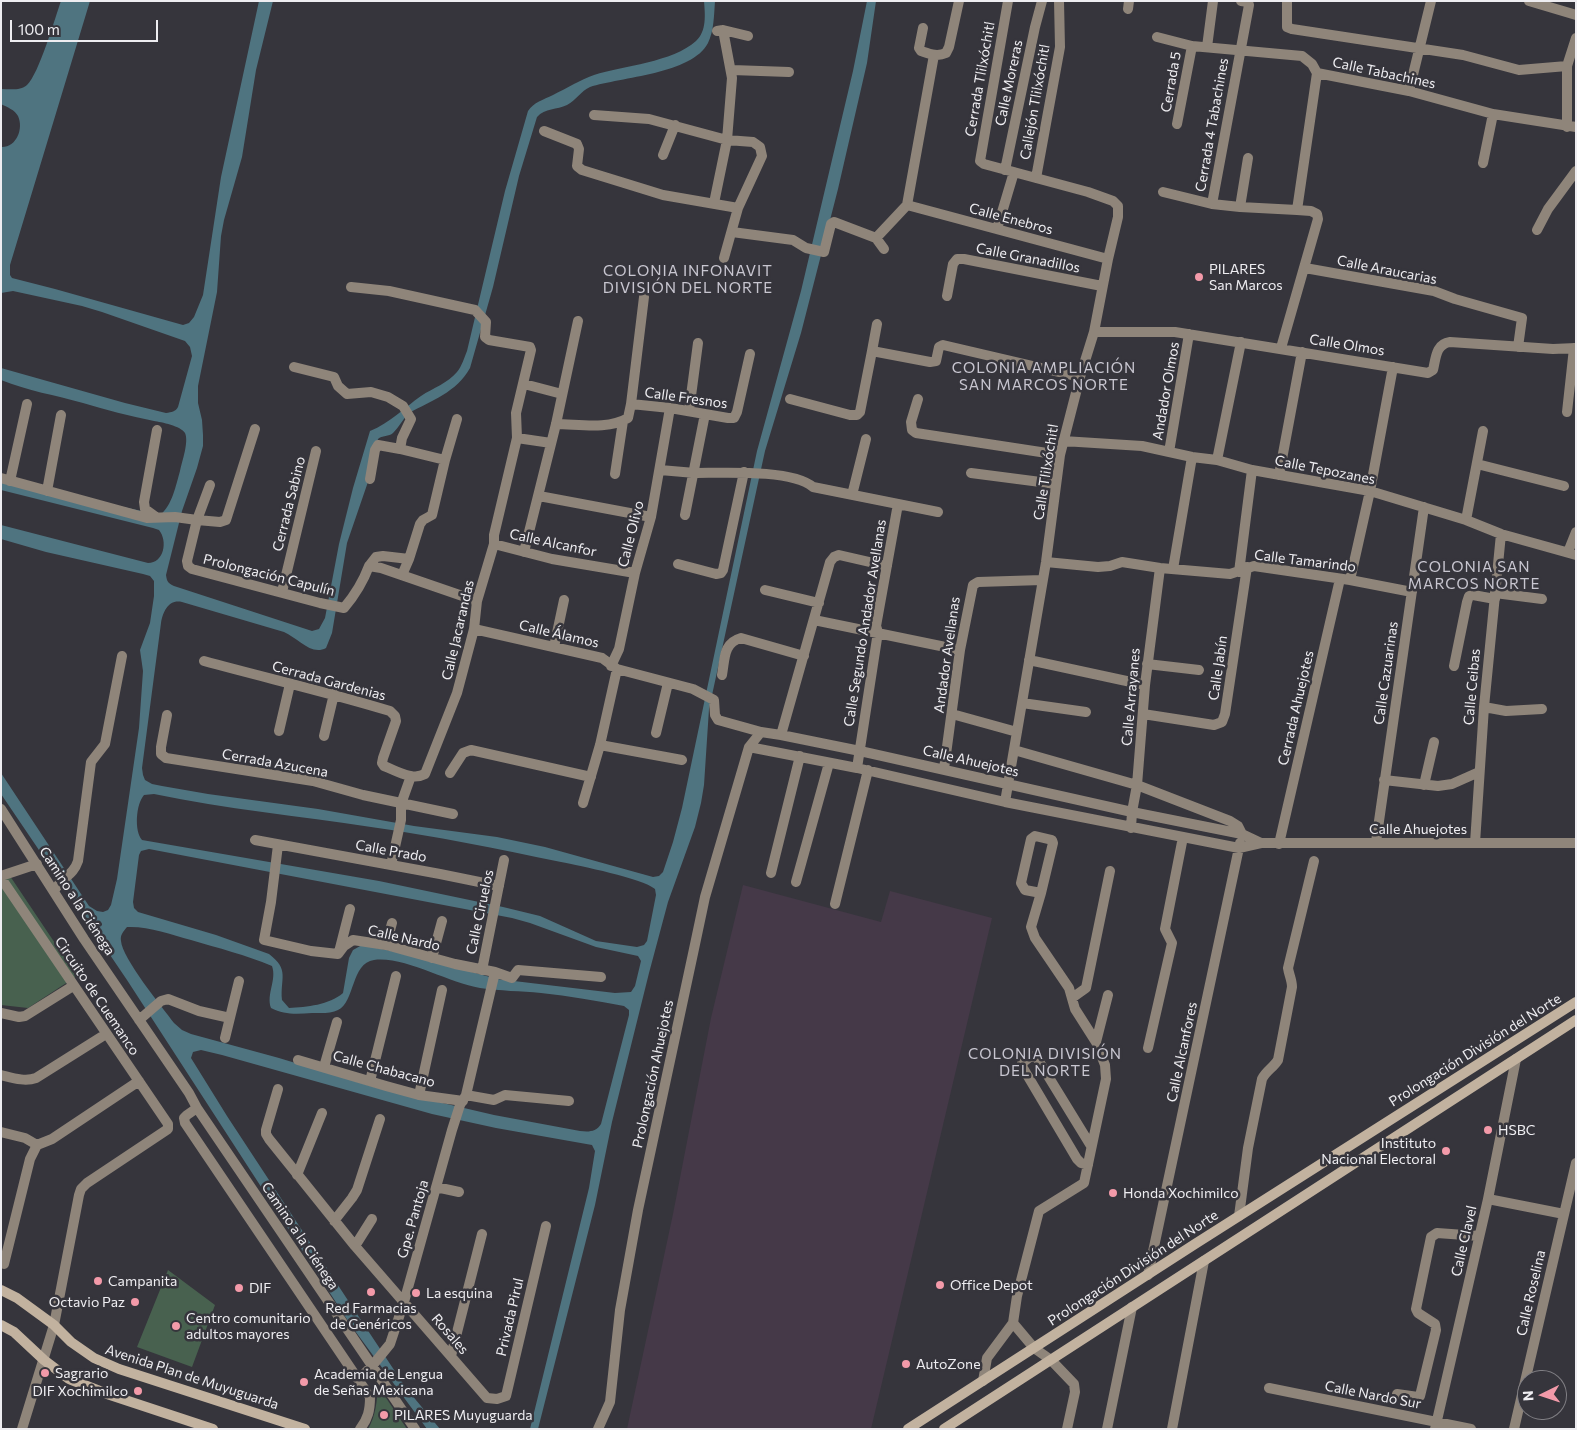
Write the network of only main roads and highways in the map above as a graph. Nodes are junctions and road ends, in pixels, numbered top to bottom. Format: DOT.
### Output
graph roads {
  1 [pos="1576,1002"];
  2 [pos="1574,1021"];
  3 [pos="1,1290"];
  4 [pos="1,1325"];
  5 [pos="213,1429"];
  6 [pos="305,1429"];
  7 [pos="908,1429"];
  8 [pos="944,1429"];
  1 -- 7 [label="main road, Prolongación División del Norte"];
  2 -- 8 [label="main road, Prolongación División del Norte"];
  3 -- 6 [label="main road, Avenida Plan de Muyuguarda"];
  4 -- 5 [label="main road"];
}
